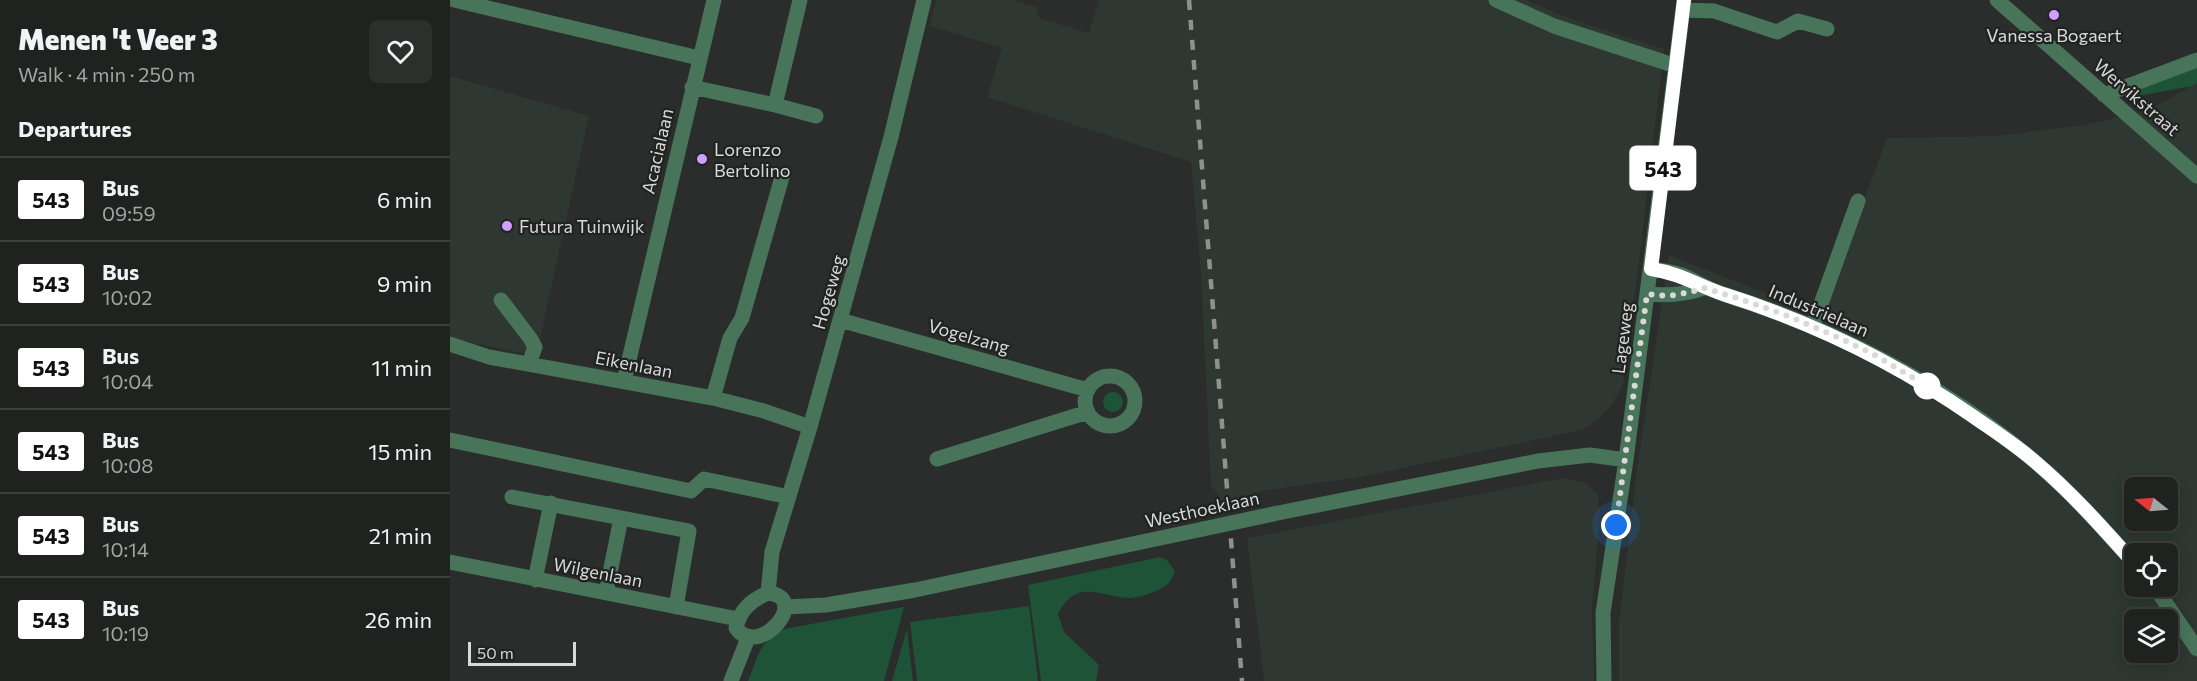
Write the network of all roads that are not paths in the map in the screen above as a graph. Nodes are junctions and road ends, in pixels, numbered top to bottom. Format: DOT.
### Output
graph roads {
  1 [pos="454,0"];
  2 [pos="714,0"];
  3 [pos="800,0"];
  4 [pos="924,0"];
  5 [pos="1496,0"];
  6 [pos="1997,0"];
  7 [pos="1684,5"];
  8 [pos="1827,29"];
  9 [pos="699,58"];
  10 [pos="2197,60"];
  11 [pos="1676,66"];
  12 [pos="692,87"];
  13 [pos="2104,95"];
  14 [pos="775,105"];
  15 [pos="816,116"];
  16 [pos="2197,176"];
  17 [pos="782,177"];
  18 [pos="1858,201"];
  19 [pos="1651,269"];
  20 [pos="1704,288"];
  21 [pos="1647,294"];
  22 [pos="501,300"];
  23 [pos="840,320"];
  24 [pos="1813,326"];
  25 [pos="450,344"];
  26 [pos="530,364"];
  27 [pos="624,381"];
  28 [pos="1088,390"];
  29 [pos="713,398"];
  30 [pos="1088,412"];
  31 [pos="810,427"];
  32 [pos="450,440"];
  33 [pos="937,459"];
  34 [pos="1626,460"];
  35 [pos="512,497"];
  36 [pos="789,497"];
  37 [pos="551,503"];
  38 [pos="621,518"];
  39 [pos="2124,552"];
  40 [pos="450,562"];
  41 [pos="535,580"];
  42 [pos="606,593"];
  43 [pos="768,593"];
  44 [pos="2162,597"];
  45 [pos="676,607"];
  46 [pos="786,607"];
  47 [pos="738,619"];
  48 [pos="748,638"];
  49 [pos="2197,649"];
  50 [pos="731,681"];
  51 [pos="1604,681"];
  1 -- 9 [label="street"];
  2 -- 9 [label="street, Acacialaan"];
  3 -- 14 [label="street"];
  4 -- 23 [label="street, Hogeweg"];
  5 -- 11 [label="street"];
  6 -- 13 [label="street, Wervikstraat"];
  7 -- 8 [label="street"];
  7 -- 11 [label="street, Lageweg"];
  9 -- 12 [label="street, Acacialaan"];
  10 -- 13 [label="street"];
  11 -- 19 [label="street, Lageweg"];
  12 -- 14 [label="street"];
  12 -- 27 [label="street, Acacialaan"];
  13 -- 16 [label="street, Wervikstraat"];
  14 -- 15 [label="street"];
  17 -- 29 [label="street"];
  18 -- 24 [label="street"];
  19 -- 20 [label="street, Industrielaan"];
  19 -- 21 [label="street, Lageweg"];
  20 -- 21 [label="street"];
  20 -- 24 [label="street, Industrielaan"];
  21 -- 34 [label="street, Lageweg"];
  22 -- 26 [label="street"];
  23 -- 28 [label="street, Vogelzang"];
  23 -- 31 [label="street, Hogeweg"];
  24 -- 39 [label="street, Industrielaan"];
  25 -- 26 [label="street, Eikenlaan"];
  26 -- 27 [label="street, Eikenlaan"];
  27 -- 29 [label="street, Eikenlaan"];
  28 -- 30 [label="street"];
  28 -- 30 [label="street"];
  29 -- 31 [label="street, Eikenlaan"];
  30 -- 33 [label="street"];
  31 -- 36 [label="street, Hogeweg"];
  32 -- 36 [label="street"];
  34 -- 46 [label="street, Westhoeklaan, bridge"];
  34 -- 51 [label="street, Lageweg"];
  35 -- 37 [label="street"];
  36 -- 43 [label="street, Hogeweg"];
  37 -- 38 [label="street"];
  37 -- 41 [label="street"];
  38 -- 42 [label="street"];
  38 -- 45 [label="street"];
  40 -- 41 [label="street, Wilgenlaan"];
  41 -- 42 [label="street, Wilgenlaan"];
  42 -- 45 [label="street, Wilgenlaan"];
  43 -- 46 [label="street"];
  43 -- 47 [label="street"];
  44 -- 49 [label="street"];
  45 -- 47 [label="street, Wilgenlaan"];
  46 -- 48 [label="street"];
  47 -- 48 [label="street"];
  48 -- 50 [label="street"];
}
